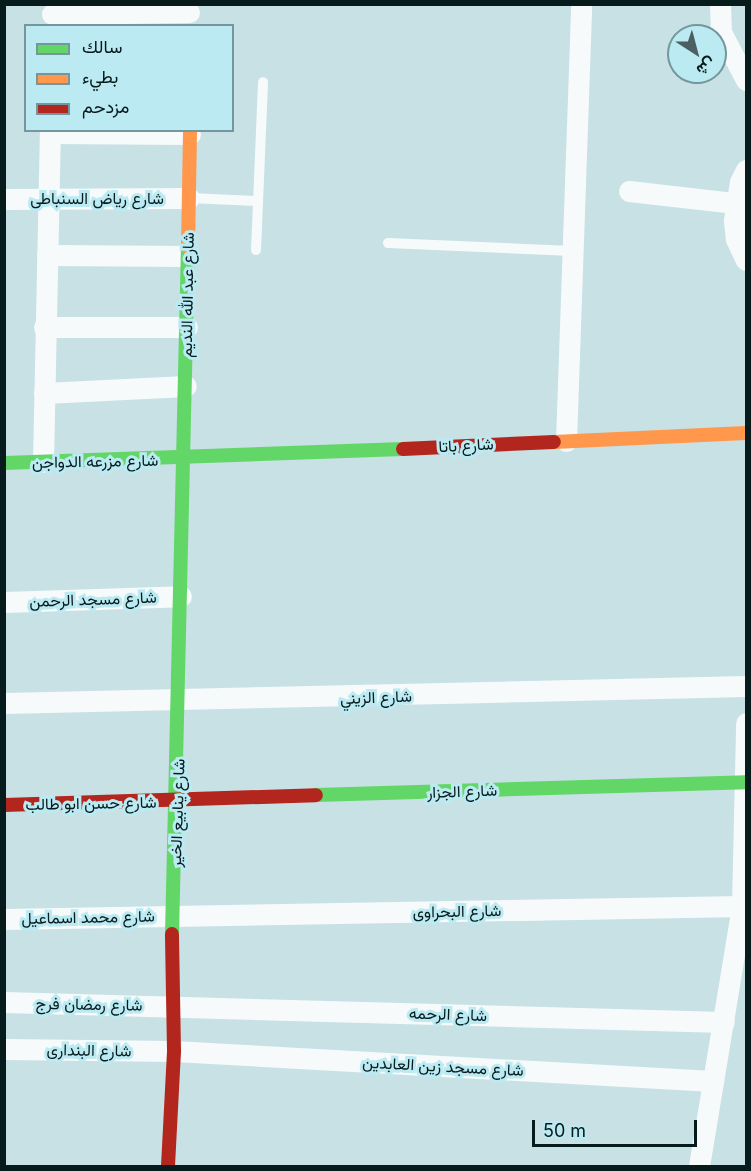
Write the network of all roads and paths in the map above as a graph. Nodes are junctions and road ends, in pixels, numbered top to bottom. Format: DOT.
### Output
graph roads {
  1 [pos="581,4"];
  2 [pos="720,4"];
  3 [pos="189,14"];
  4 [pos="52,15"];
  5 [pos="747,80"];
  6 [pos="263,82"];
  7 [pos="50,132"];
  8 [pos="190,132"];
  9 [pos="747,170"];
  10 [pos="628,191"];
  11 [pos="189,198"];
  12 [pos="4,199"];
  13 [pos="49,199"];
  14 [pos="258,201"];
  15 [pos="735,203"];
  16 [pos="388,243"];
  17 [pos="256,250"];
  18 [pos="572,251"];
  19 [pos="46,255"];
  20 [pos="188,256"];
  21 [pos="747,260"];
  22 [pos="44,327"];
  23 [pos="187,327"];
  24 [pos="186,386"];
  25 [pos="44,393"];
  26 [pos="747,433"];
  27 [pos="566,441"];
  28 [pos="185,459"];
  29 [pos="43,462"];
  30 [pos="4,463"];
  31 [pos="181,596"];
  32 [pos="4,602"];
  33 [pos="747,686"];
  34 [pos="180,702"];
  35 [pos="4,703"];
  36 [pos="747,723"];
  37 [pos="746,794"];
  38 [pos="178,801"];
  39 [pos="4,805"];
  40 [pos="741,906"];
  41 [pos="172,916"];
  42 [pos="4,919"];
  43 [pos="4,1002"];
  44 [pos="173,1006"];
  45 [pos="723,1022"];
  46 [pos="4,1049"];
  47 [pos="174,1051"];
  48 [pos="713,1081"];
  49 [pos="168,1167"];
  50 [pos="699,1167"];
  1 -- 18 [label="street"];
  2 -- 5 [label="street"];
  3 -- 4 [label="street"];
  6 -- 14 [label="lane"];
  7 -- 8 [label="street"];
  7 -- 13 [label="street"];
  8 -- 11 [label="street, شارع عبد الله النديم"];
  9 -- 15 [label="street"];
  10 -- 15 [label="street"];
  11 -- 13 [label="street, شارع رياض السنباطى"];
  11 -- 14 [label="lane"];
  11 -- 20 [label="street, شارع عبد الله النديم"];
  12 -- 13 [label="street, شارع رياض السنباطى"];
  13 -- 19 [label="street"];
  14 -- 17 [label="lane"];
  15 -- 21 [label="street"];
  16 -- 18 [label="lane"];
  18 -- 27 [label="street"];
  19 -- 20 [label="street"];
  19 -- 22 [label="street"];
  20 -- 23 [label="street, شارع عبد الله النديم"];
  22 -- 23 [label="street"];
  22 -- 25 [label="street"];
  23 -- 24 [label="street, شارع عبد الله النديم"];
  24 -- 25 [label="street"];
  24 -- 28 [label="street, شارع عبد الله النديم"];
  25 -- 29 [label="street"];
  26 -- 27 [label="street, شارع باتا"];
  27 -- 28 [label="street, شارع باتا"];
  28 -- 29 [label="street, شارع مزرعه الدواجن"];
  28 -- 31 [label="street, شارع ينابيع الخير"];
  29 -- 30 [label="street, شارع مزرعه الدواجن"];
  31 -- 32 [label="street, شارع مسجد الرحمن"];
  31 -- 34 [label="street, شارع ينابيع الخير"];
  33 -- 34 [label="street, شارع الزيني"];
  34 -- 35 [label="street, شارع الزيني"];
  34 -- 38 [label="street, شارع ينابيع الخير"];
  36 -- 37 [label="street"];
  37 -- 38 [label="street, شارع الجزار"];
  37 -- 40 [label="street"];
  38 -- 39 [label="street, شارع حسن ابو طالب"];
  38 -- 41 [label="street, شارع ينابيع الخير"];
  40 -- 41 [label="street, شارع البحراوى"];
  40 -- 45 [label="street"];
  41 -- 42 [label="street, شارع محمد اسماعيل"];
  41 -- 44 [label="street, شارع ينابيع الخير"];
  43 -- 44 [label="street, شارع رمضان فرج"];
  44 -- 45 [label="street, شارع الرحمه"];
  44 -- 47 [label="street, شارع ينابيع الخير"];
  45 -- 48 [label="street"];
  46 -- 47 [label="street, شارع البندارى"];
  47 -- 48 [label="street, شارع مسجد زين العابدين"];
  47 -- 49 [label="street, شارع ينابيع الخير"];
  48 -- 50 [label="street"];
}
